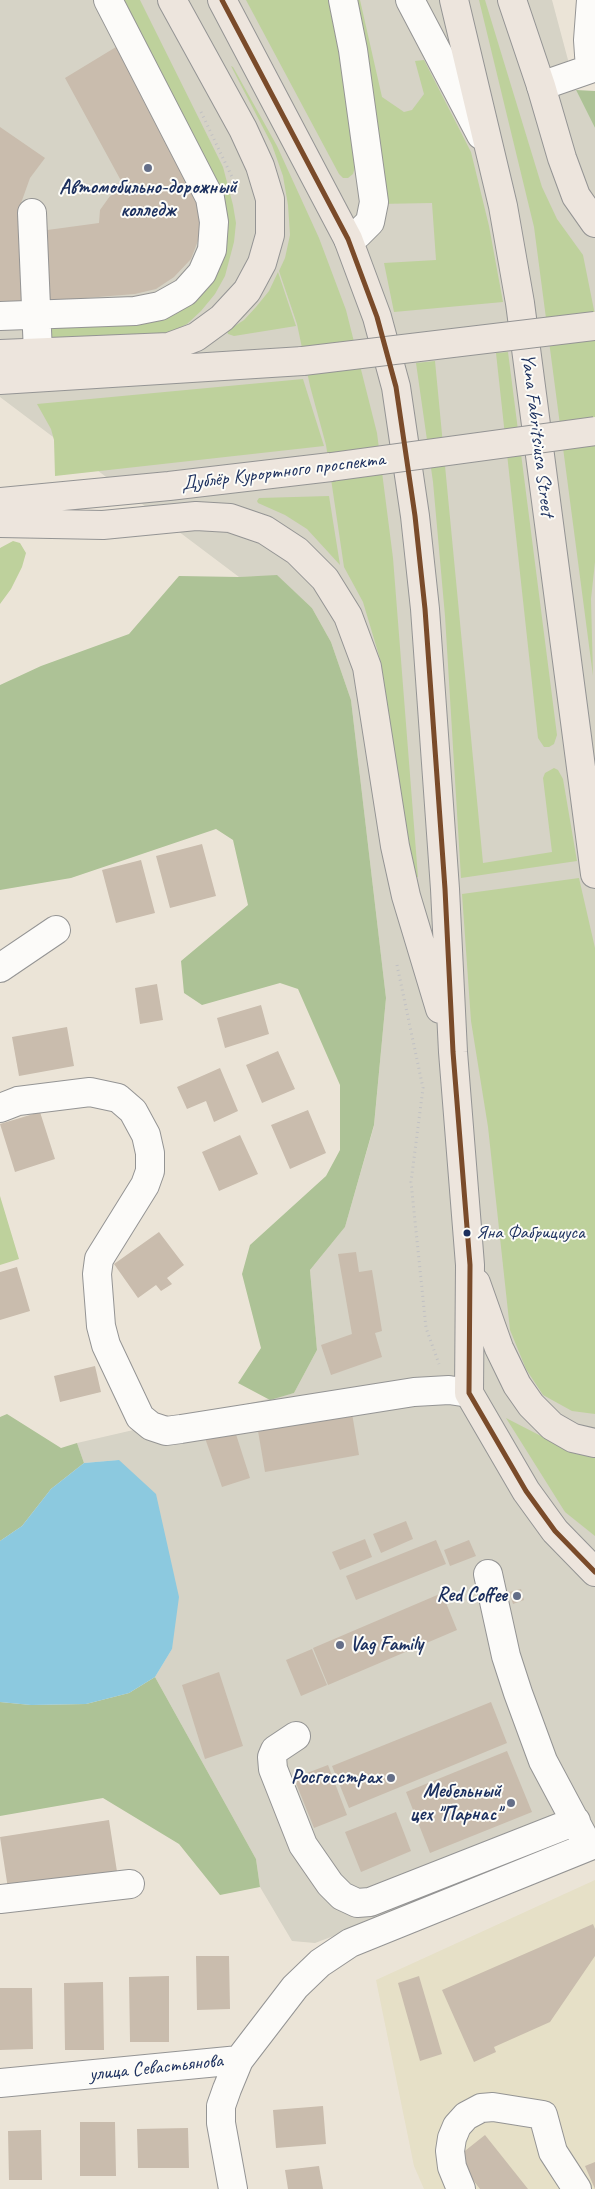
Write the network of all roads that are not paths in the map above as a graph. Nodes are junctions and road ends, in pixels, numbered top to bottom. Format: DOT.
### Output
graph roads {
  1 [pos="108,0"];
  2 [pos="172,0"];
  3 [pos="222,0"];
  4 [pos="343,0"];
  5 [pos="410,0"];
  6 [pos="454,0"];
  7 [pos="512,0"];
  8 [pos="591,0"];
  9 [pos="592,73"];
  10 [pos="541,86"];
  11 [pos="490,152"];
  12 [pos="32,213"];
  13 [pos="595,223"];
  14 [pos="348,239"];
  15 [pos="36,315"];
  16 [pos="0,316"];
  17 [pos="595,326"];
  18 [pos="38,353"];
  19 [pos="0,354"];
  20 [pos="0,380"];
  21 [pos="595,430"];
  22 [pos="0,502"];
  23 [pos="0,523"];
  24 [pos="595,874"];
  25 [pos="56,930"];
  26 [pos="0,968"];
  27 [pos="453,1052"];
  28 [pos="0,1108"];
  29 [pos="470,1265"];
  30 [pos="469,1393"];
  31 [pos="595,1443"];
  32 [pos="595,1572"];
  33 [pos="488,1574"];
  34 [pos="296,1736"];
  35 [pos="576,1821"];
  36 [pos="592,1845"];
  37 [pos="130,1884"];
  38 [pos="0,1899"];
  39 [pos="239,2060"];
  40 [pos="0,2083"];
  41 [pos="233,2189"];
  42 [pos="461,2189"];
  43 [pos="577,2189"];
  1 -- 15 [label="street"];
  2 -- 18 [label="main road"];
  3 -- 14 [label="main road"];
  4 -- 14 [label="street"];
  5 -- 11 [label="street"];
  6 -- 11 [label="main road, Yana Fabritsiusa Street"];
  7 -- 10 [label="main road"];
  8 -- 9 [label="street"];
  9 -- 10 [label="street"];
  10 -- 13 [label="main road"];
  11 -- 24 [label="main road, Yana Fabritsiusa Street"];
  12 -- 15 [label="street"];
  14 -- 27 [label="main road"];
  15 -- 16 [label="street"];
  15 -- 18 [label="street"];
  17 -- 20 [label="main road, bridge"];
  18 -- 19 [label="main road"];
  21 -- 22 [label="main road, Дублёр Курортного проспекта, bridge"];
  23 -- 27 [label="main road"];
  25 -- 26 [label="street"];
  27 -- 29 [label="main road"];
  28 -- 30 [label="street"];
  29 -- 30 [label="main road"];
  29 -- 31 [label="main road"];
  30 -- 32 [label="main road"];
  33 -- 35 [label="street"];
  34 -- 35 [label="street"];
  35 -- 36 [label="street"];
  36 -- 39 [label="street"];
  37 -- 38 [label="street"];
  39 -- 40 [label="street, улица Севастьянова"];
  39 -- 41 [label="street, улица Севастьянова"];
  42 -- 43 [label="street"];
}
